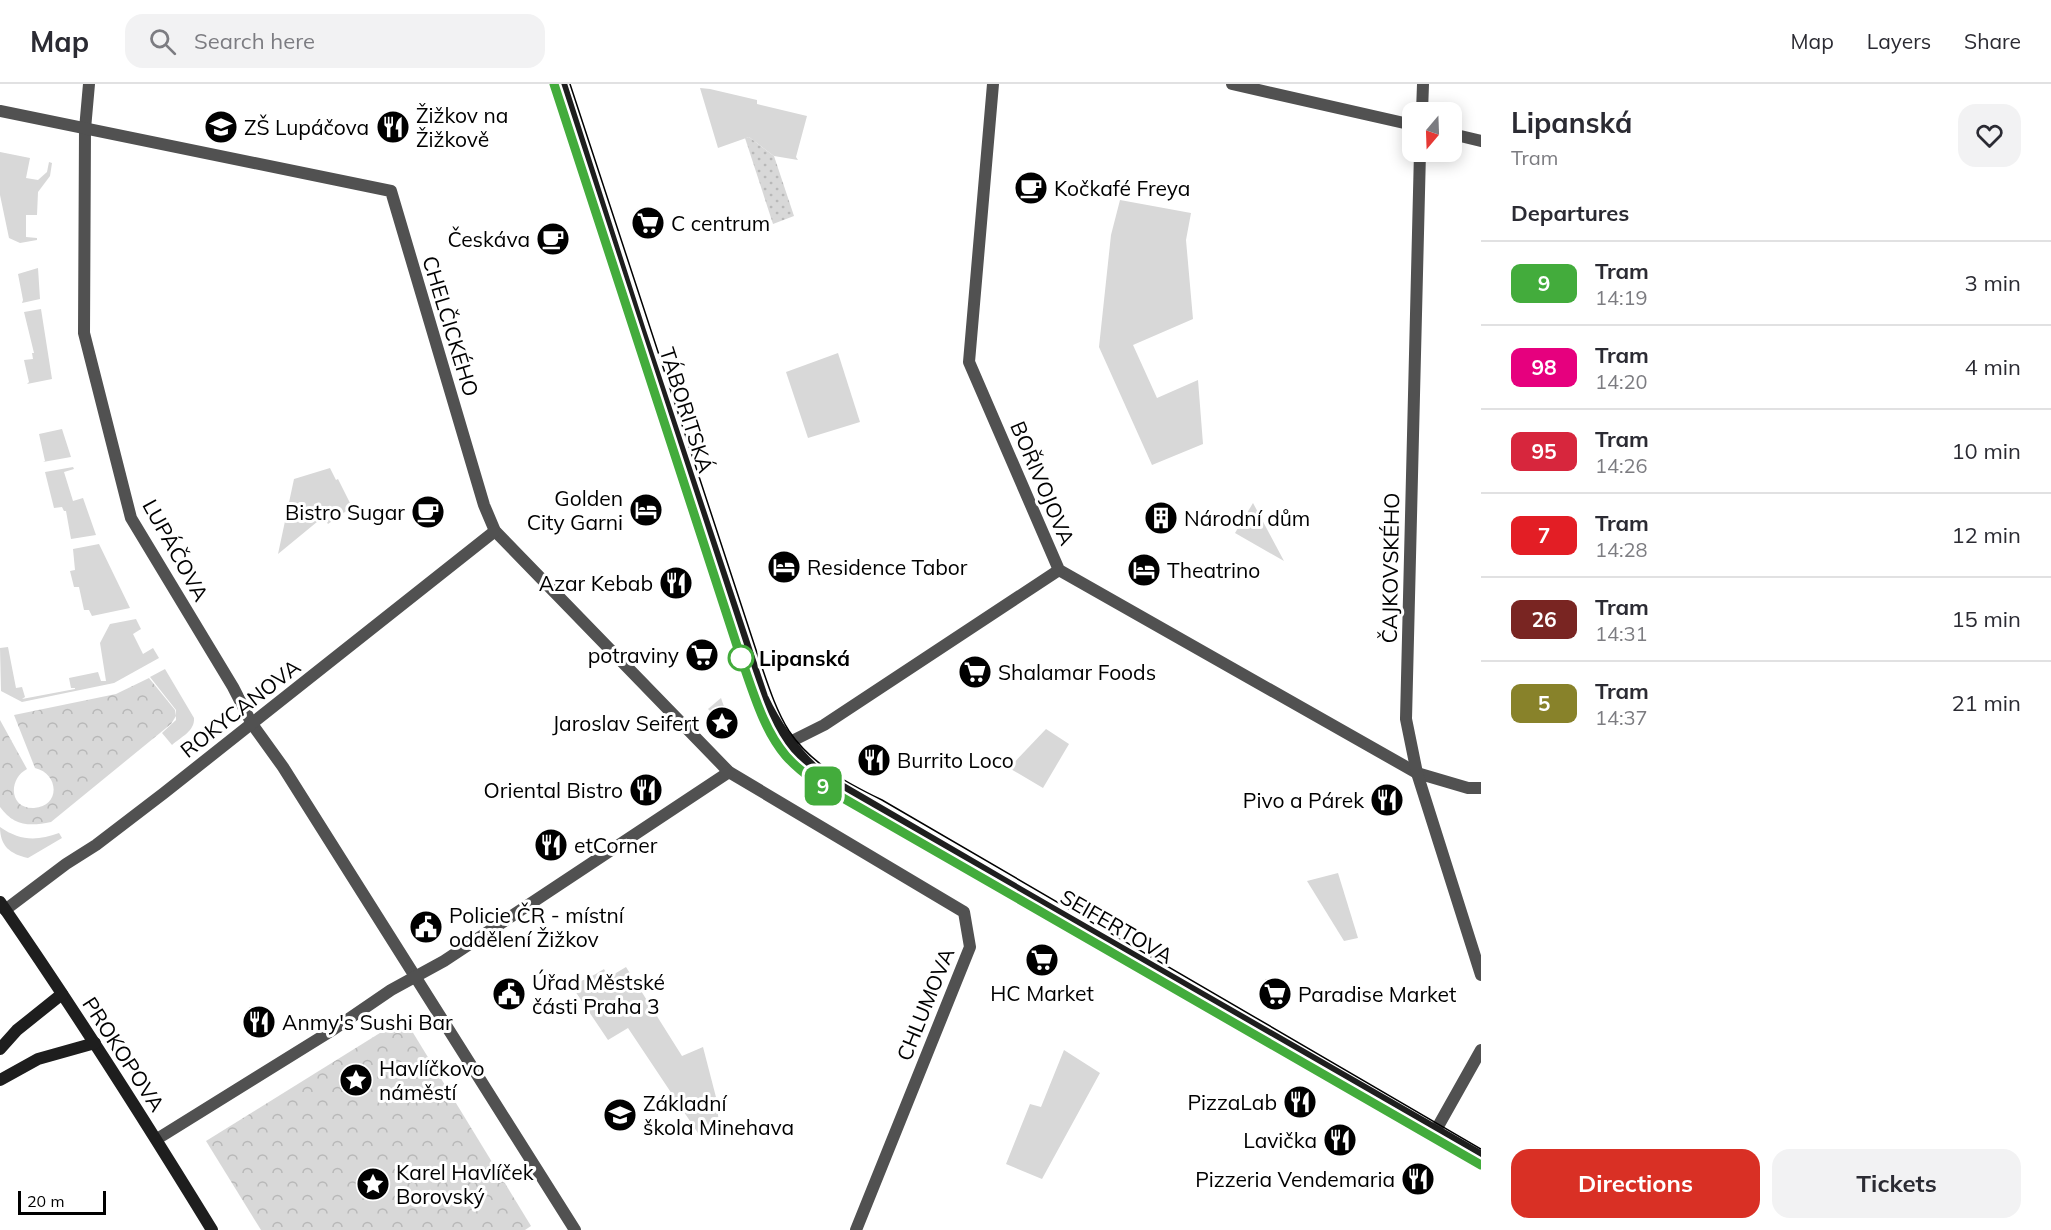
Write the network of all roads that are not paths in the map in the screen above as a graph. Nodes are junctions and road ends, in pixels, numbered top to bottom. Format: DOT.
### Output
graph roads {
  1 [pos="89,84"];
  2 [pos="561,84"];
  3 [pos="993,84"];
  4 [pos="1232,84"];
  5 [pos="1423,84"];
  6 [pos="1422,102"];
  7 [pos="0,111"];
  8 [pos="1402,123"];
  9 [pos="85,129"];
  10 [pos="1462,136"];
  11 [pos="1481,141"];
  12 [pos="1420,162"];
  13 [pos="495,531"];
  14 [pos="1059,570"];
  15 [pos="252,724"];
  16 [pos="788,743"];
  17 [pos="729,772"];
  18 [pos="1417,773"];
  19 [pos="1481,788"];
  20 [pos="3,906"];
  21 [pos="1481,975"];
  22 [pos="415,976"];
  23 [pos="62,994"];
  24 [pos="95,1043"];
  25 [pos="0,1049"];
  26 [pos="1481,1050"];
  27 [pos="0,1080"];
  28 [pos="1436,1130"];
  29 [pos="157,1139"];
  30 [pos="1481,1157"];
  31 [pos="212,1230"];
  32 [pos="576,1230"];
  33 [pos="856,1230"];
  1 -- 9 [label="street, LUPÁČOVA"];
  2 -- 16 [label="street, TÁBORITSKÁ"];
  3 -- 14 [label="street, BOŘIVOJOVA"];
  4 -- 8 [label="street"];
  5 -- 6 [label="street"];
  7 -- 9 [label="street, CHELČICKÉHO"];
  9 -- 13 [label="street, CHELČICKÉHO"];
  9 -- 15 [label="street, LUPÁČOVA"];
  10 -- 11 [label="street"];
  12 -- 18 [label="street, ČAJKOVSKÉHO"];
  13 -- 15 [label="street, ROKYCANOVA"];
  13 -- 17 [label="street, CHELČICKÉHO"];
  14 -- 16 [label="street"];
  14 -- 18 [label="street, BOŘIVOJOVA"];
  15 -- 20 [label="street, ROKYCANOVA"];
  15 -- 22 [label="street, LUPÁČOVA"];
  16 -- 28 [label="street, SEIFERTOVA"];
  17 -- 22 [label="street"];
  17 -- 33 [label="street, CHLUMOVA"];
  18 -- 19 [label="street, BOŘIVOJOVA"];
  18 -- 21 [label="street, ČAJKOVSKÉHO"];
  20 -- 23 [label="street, PROKOPOVA"];
  22 -- 29 [label="street"];
  22 -- 32 [label="street"];
  23 -- 24 [label="street, PROKOPOVA"];
  23 -- 25 [label="street"];
  24 -- 27 [label="street"];
  24 -- 29 [label="street, PROKOPOVA"];
  26 -- 28 [label="street"];
  28 -- 30 [label="street, SEIFERTOVA"];
  29 -- 31 [label="street, PROKOPOVA"];
}
